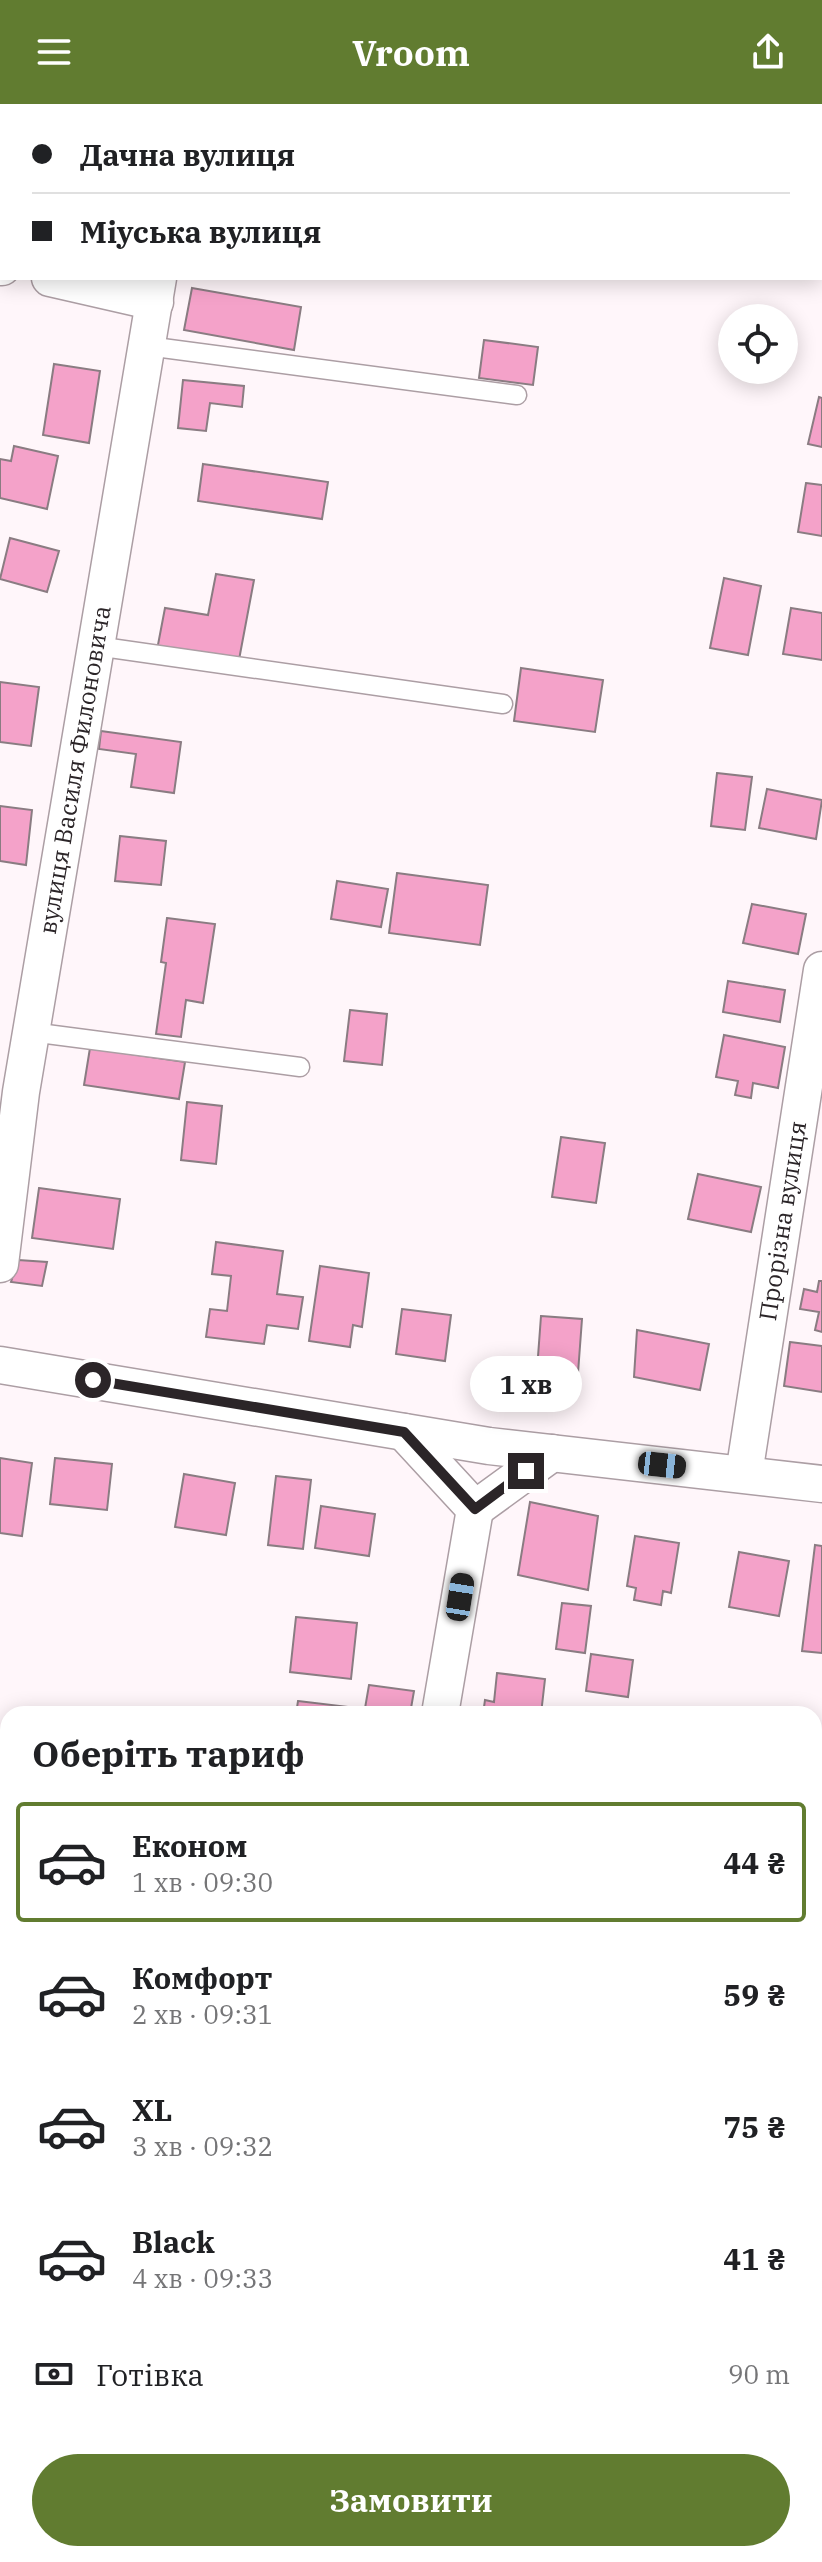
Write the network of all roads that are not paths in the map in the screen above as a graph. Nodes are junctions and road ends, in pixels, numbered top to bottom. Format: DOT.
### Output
graph roads {
  1 [pos="68,280"];
  2 [pos="156,290"];
  3 [pos="147,346"];
  4 [pos="517,395"];
  5 [pos="96,646"];
  6 [pos="503,704"];
  7 [pos="822,970"];
  8 [pos="31,1032"];
  9 [pos="300,1067"];
  10 [pos="10,1089"];
  11 [pos="0,1264"];
  12 [pos="0,1365"];
  13 [pos="404,1432"];
  14 [pos="552,1453"];
  15 [pos="744,1474"];
  16 [pos="822,1484"];
  17 [pos="475,1509"];
  18 [pos="441,1706"];
  1 -- 2 [label="street"];
  2 -- 3 [label="street, вулиця Василя Филоновича"];
  3 -- 4 [label="lane"];
  3 -- 5 [label="street, вулиця Василя Филоновича"];
  5 -- 6 [label="lane"];
  5 -- 8 [label="street, вулиця Василя Филоновича"];
  7 -- 15 [label="street, Прорізна вулиця"];
  8 -- 9 [label="lane"];
  8 -- 10 [label="street, вулиця Василя Филоновича"];
  10 -- 11 [label="street, вулиця Василя Филоновича"];
  12 -- 13 [label="street"];
  13 -- 14 [label="street"];
  13 -- 17 [label="street"];
  14 -- 15 [label="street"];
  14 -- 17 [label="street"];
  15 -- 16 [label="street"];
  17 -- 18 [label="street"];
}
